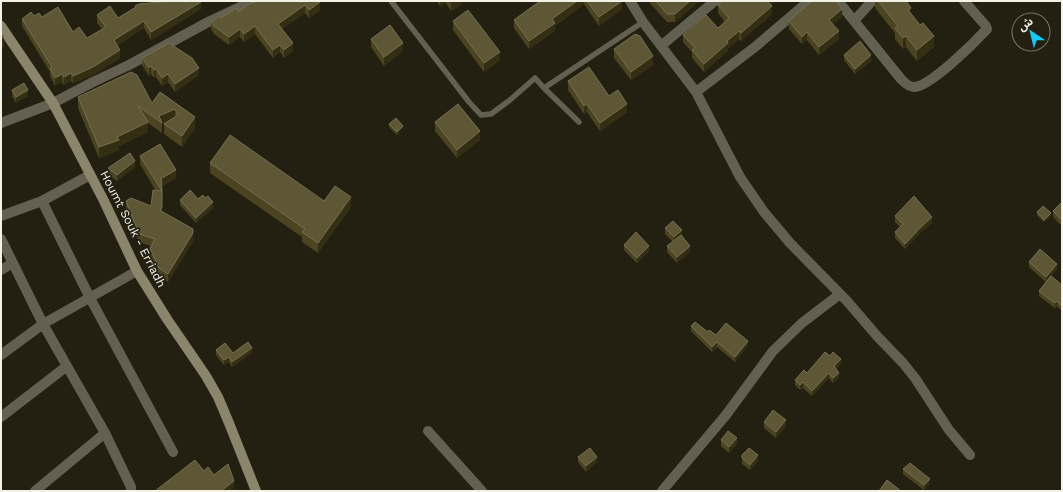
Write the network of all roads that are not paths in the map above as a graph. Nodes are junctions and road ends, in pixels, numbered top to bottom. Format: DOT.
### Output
graph roads {
  1 [pos="253,1"];
  2 [pos="391,1"];
  3 [pos="630,1"];
  4 [pos="715,1"];
  5 [pos="809,1"];
  6 [pos="838,1"];
  7 [pos="872,1"];
  8 [pos="964,1"];
  9 [pos="854,21"];
  10 [pos="643,22"];
  11 [pos="1,26"];
  12 [pos="662,45"];
  13 [pos="544,88"];
  14 [pos="696,92"];
  15 [pos="53,103"];
  16 [pos="579,122"];
  17 [pos="1,123"];
  18 [pos="90,174"];
  19 [pos="42,200"];
  20 [pos="1,216"];
  21 [pos="1,239"];
  22 [pos="13,263"];
  23 [pos="1,270"];
  24 [pos="138,271"];
  25 [pos="840,294"];
  26 [pos="90,298"];
  27 [pos="43,324"];
  28 [pos="1,355"];
  29 [pos="67,366"];
  30 [pos="1,416"];
  31 [pos="428,431"];
  32 [pos="105,433"];
  33 [pos="173,452"];
  34 [pos="970,455"];
  35 [pos="35,491"];
  36 [pos="130,491"];
  37 [pos="256,491"];
  38 [pos="482,491"];
  39 [pos="662,491"];
  1 -- 15 [label="street"];
  2 -- 13 [label="lane"];
  3 -- 10 [label="street"];
  4 -- 12 [label="street"];
  5 -- 14 [label="street"];
  6 -- 9 [label="street"];
  7 -- 9 [label="street"];
  8 -- 9 [label="street"];
  10 -- 12 [label="street"];
  10 -- 13 [label="lane"];
  11 -- 15 [label="street, Houmt Souk - Erriadh"];
  12 -- 14 [label="street"];
  13 -- 16 [label="lane"];
  14 -- 25 [label="street"];
  15 -- 17 [label="street"];
  15 -- 18 [label="street, Houmt Souk - Erriadh"];
  18 -- 19 [label="street"];
  18 -- 24 [label="street, Houmt Souk - Erriadh"];
  19 -- 20 [label="street"];
  19 -- 26 [label="street"];
  21 -- 22 [label="street"];
  22 -- 23 [label="street"];
  22 -- 27 [label="street"];
  24 -- 26 [label="street"];
  24 -- 37 [label="street, Houmt Souk - Erriadh"];
  25 -- 34 [label="street"];
  25 -- 39 [label="street"];
  26 -- 27 [label="street"];
  26 -- 33 [label="street"];
  27 -- 28 [label="street"];
  27 -- 29 [label="street"];
  29 -- 30 [label="street"];
  29 -- 32 [label="street"];
  31 -- 38 [label="street"];
  32 -- 35 [label="street"];
  32 -- 36 [label="street"];
}
